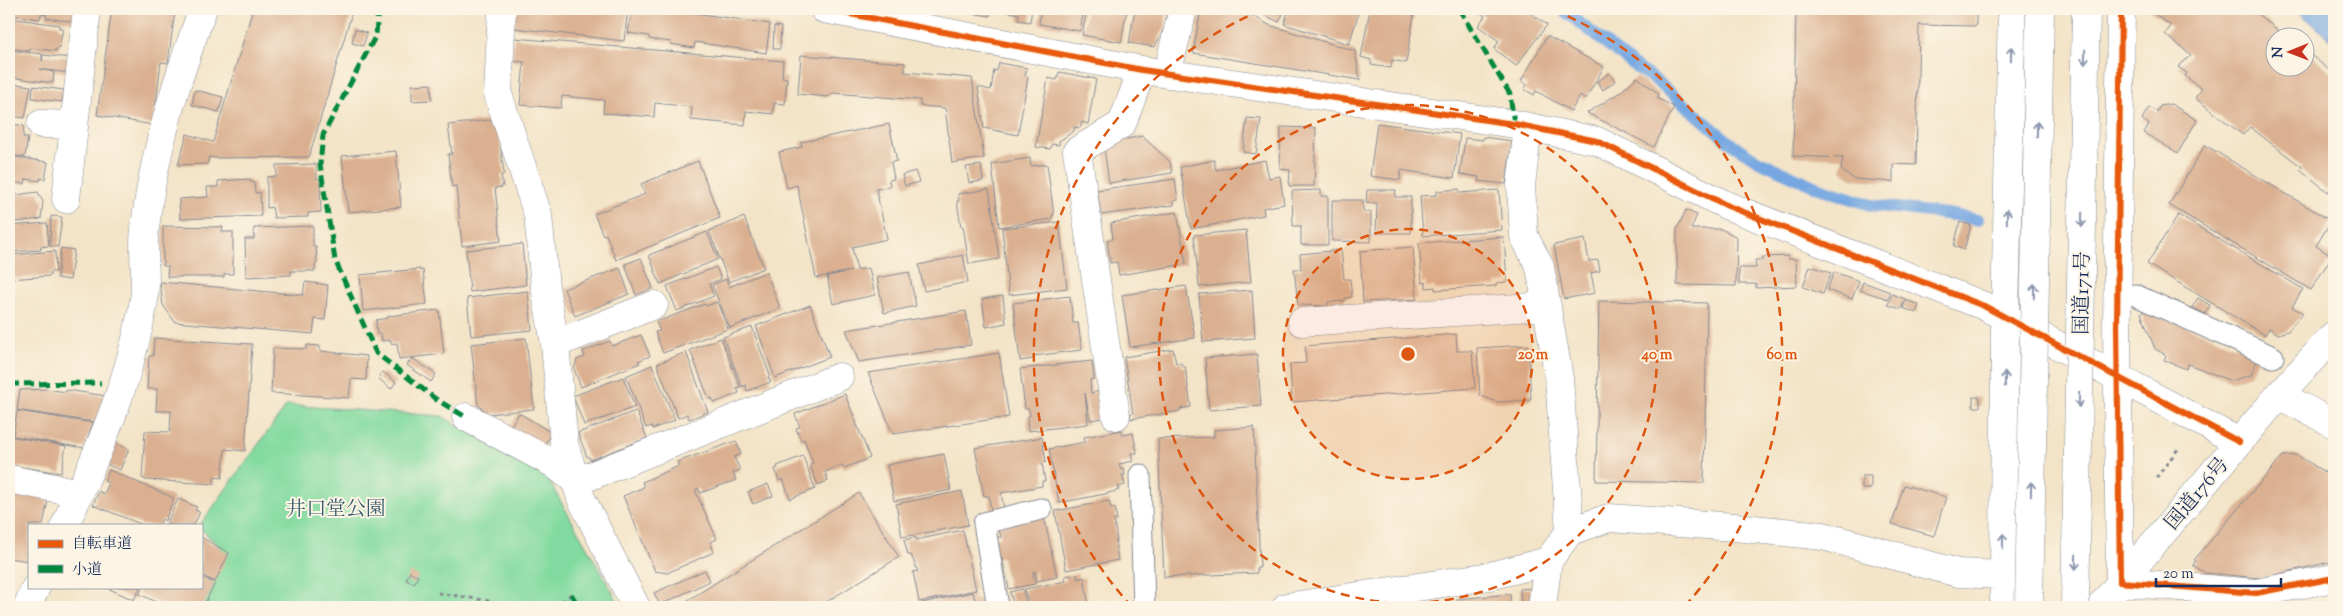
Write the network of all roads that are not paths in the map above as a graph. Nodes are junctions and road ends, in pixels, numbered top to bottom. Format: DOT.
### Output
graph roads {
  1 [pos="87,9"];
  2 [pos="202,9"];
  3 [pos="502,9"];
  4 [pos="824,9"];
  5 [pos="1183,9"];
  6 [pos="2012,9"];
  7 [pos="2040,9"];
  8 [pos="2086,9"];
  9 [pos="2122,9"];
  10 [pos="1155,72"];
  11 [pos="41,124"];
  12 [pos="74,125"];
  13 [pos="1528,127"];
  14 [pos="66,199"];
  15 [pos="2135,295"];
  16 [pos="654,305"];
  17 [pos="1547,306"];
  18 [pos="2005,317"];
  19 [pos="1302,322"];
  20 [pos="2334,335"];
  21 [pos="555,344"];
  22 [pos="2273,357"];
  23 [pos="839,377"];
  24 [pos="2118,378"];
  25 [pos="2280,395"];
  26 [pos="1116,416"];
  27 [pos="466,417"];
  28 [pos="2334,424"];
  29 [pos="2239,442"];
  30 [pos="1140,475"];
  31 [pos="9,479"];
  32 [pos="573,479"];
  33 [pos="80,493"];
  34 [pos="1042,509"];
  35 [pos="65,524"];
  36 [pos="1570,531"];
  37 [pos="1548,561"];
  38 [pos="2334,578"];
  39 [pos="36,588"];
  40 [pos="2120,595"];
  41 [pos="2005,596"];
  42 [pos="27,607"];
  43 [pos="636,607"];
  44 [pos="998,607"];
  45 [pos="1144,607"];
  46 [pos="1286,607"];
  47 [pos="1542,607"];
  48 [pos="2029,607"];
  49 [pos="2075,607"];
  50 [pos="2100,607"];
  1 -- 12 [label="main road"];
  2 -- 33 [label="main road"];
  3 -- 21 [label="main road"];
  4 -- 10 [label="main road"];
  5 -- 10 [label="main road"];
  18 -- 6 [label="main road, one-way"];
  48 -- 7 [label="main road, one-way, bridge"];
  8 -- 49 [label="main road, 国道171号, one-way, bridge"];
  9 -- 24 [label="main road"];
  10 -- 13 [label="main road"];
  10 -- 26 [label="main road"];
  11 -- 12 [label="main road"];
  12 -- 14 [label="main road"];
  13 -- 17 [label="main road"];
  13 -- 18 [label="main road"];
  15 -- 22 [label="lane"];
  16 -- 21 [label="main road"];
  17 -- 19 [label="main road"];
  17 -- 36 [label="main road"];
  18 -- 24 [label="main road"];
  41 -- 18 [label="main road, one-way"];
  20 -- 25 [label="main road, 国道176号"];
  21 -- 32 [label="main road"];
  23 -- 32 [label="main road"];
  24 -- 29 [label="main road"];
  24 -- 40 [label="main road"];
  25 -- 28 [label="main road"];
  25 -- 29 [label="main road, 国道176号"];
  27 -- 32 [label="main road"];
  29 -- 40 [label="main road, 国道176号"];
  30 -- 45 [label="lane"];
  31 -- 33 [label="main road"];
  32 -- 43 [label="main road"];
  33 -- 35 [label="main road"];
  34 -- 44 [label="lane"];
  36 -- 37 [label="main road"];
  36 -- 41 [label="main road"];
  37 -- 46 [label="main road"];
  37 -- 47 [label="main road"];
  38 -- 40 [label="main road"];
  39 -- 42 [label="main road"];
  40 -- 50 [label="main road, 国道176号"];
}
